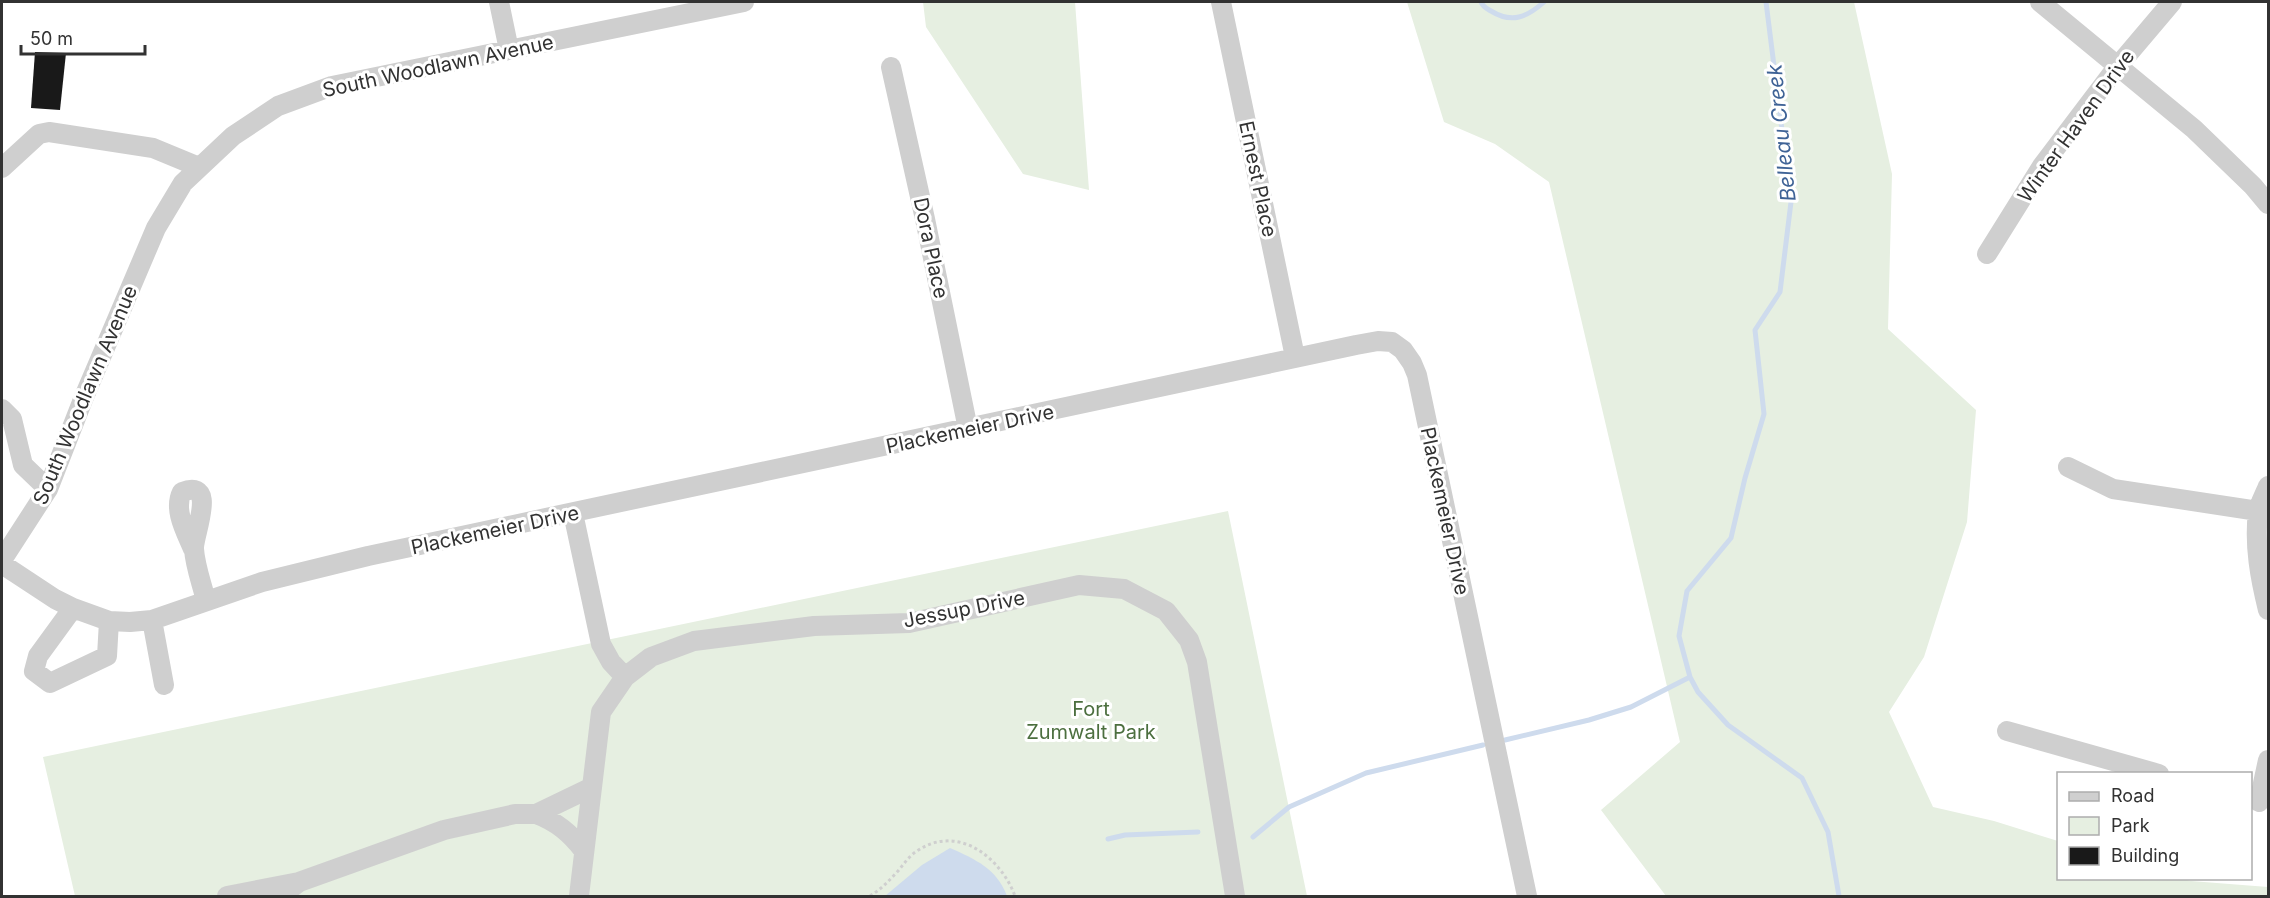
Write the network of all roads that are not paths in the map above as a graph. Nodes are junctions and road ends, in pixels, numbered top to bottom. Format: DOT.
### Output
graph roads {
  1 [pos="499,2"];
  2 [pos="744,2"];
  3 [pos="1221,2"];
  4 [pos="2040,2"];
  5 [pos="2172,2"];
  6 [pos="509,50"];
  7 [pos="891,67"];
  8 [pos="2117,67"];
  9 [pos="199,167"];
  10 [pos="2,168"];
  11 [pos="2268,204"];
  12 [pos="1987,254"];
  13 [pos="1295,357"];
  14 [pos="2,409"];
  15 [pos="968,429"];
  16 [pos="2068,467"];
  17 [pos="2268,486"];
  18 [pos="48,489"];
  19 [pos="2258,511"];
  20 [pos="573,513"];
  21 [pos="193,549"];
  22 [pos="2,562"];
  23 [pos="206,601"];
  24 [pos="73,608"];
  25 [pos="2268,609"];
  26 [pos="152,620"];
  27 [pos="109,621"];
  28 [pos="625,677"];
  29 [pos="164,685"];
  30 [pos="2007,731"];
  31 [pos="2268,760"];
  32 [pos="2152,772"];
  33 [pos="590,788"];
  34 [pos="2259,802"];
  35 [pos="536,814"];
  36 [pos="584,851"];
  37 [pos="299,882"];
  38 [pos="227,897"];
  39 [pos="281,897"];
  40 [pos="579,897"];
  41 [pos="1235,897"];
  42 [pos="1527,897"];
  1 -- 6 [label="street"];
  2 -- 6 [label="street, South Woodlawn Avenue"];
  3 -- 13 [label="street, Ernest Place"];
  4 -- 8 [label="street"];
  5 -- 8 [label="street, Winter Haven Drive"];
  6 -- 9 [label="street, South Woodlawn Avenue"];
  7 -- 15 [label="street, Dora Place"];
  8 -- 11 [label="street"];
  8 -- 12 [label="street, Winter Haven Drive"];
  9 -- 10 [label="street"];
  9 -- 18 [label="street, South Woodlawn Avenue"];
  13 -- 15 [label="street, Plackemeier Drive"];
  13 -- 42 [label="street, Plackemeier Drive"];
  14 -- 18 [label="street"];
  15 -- 20 [label="street, Plackemeier Drive"];
  16 -- 19 [label="street"];
  17 -- 19 [label="street"];
  18 -- 22 [label="street, South Woodlawn Avenue"];
  19 -- 25 [label="street"];
  20 -- 23 [label="street, Plackemeier Drive"];
  20 -- 28 [label="street"];
  21 -- 23 [label="street"];
  22 -- 24 [label="street, Plackemeier Drive"];
  23 -- 26 [label="street, Plackemeier Drive"];
  24 -- 27 [label="street, Plackemeier Drive"];
  24 -- 27 [label="street"];
  26 -- 27 [label="street, Plackemeier Drive"];
  26 -- 29 [label="street"];
  28 -- 33 [label="street, Jessup Drive"];
  28 -- 41 [label="street, Jessup Drive"];
  30 -- 32 [label="street"];
  31 -- 34 [label="street"];
  33 -- 35 [label="street"];
  33 -- 36 [label="street, Jessup Drive"];
  35 -- 36 [label="street"];
  35 -- 37 [label="street"];
  36 -- 40 [label="street, Jessup Drive"];
  37 -- 38 [label="street"];
  37 -- 39 [label="street"];
}
